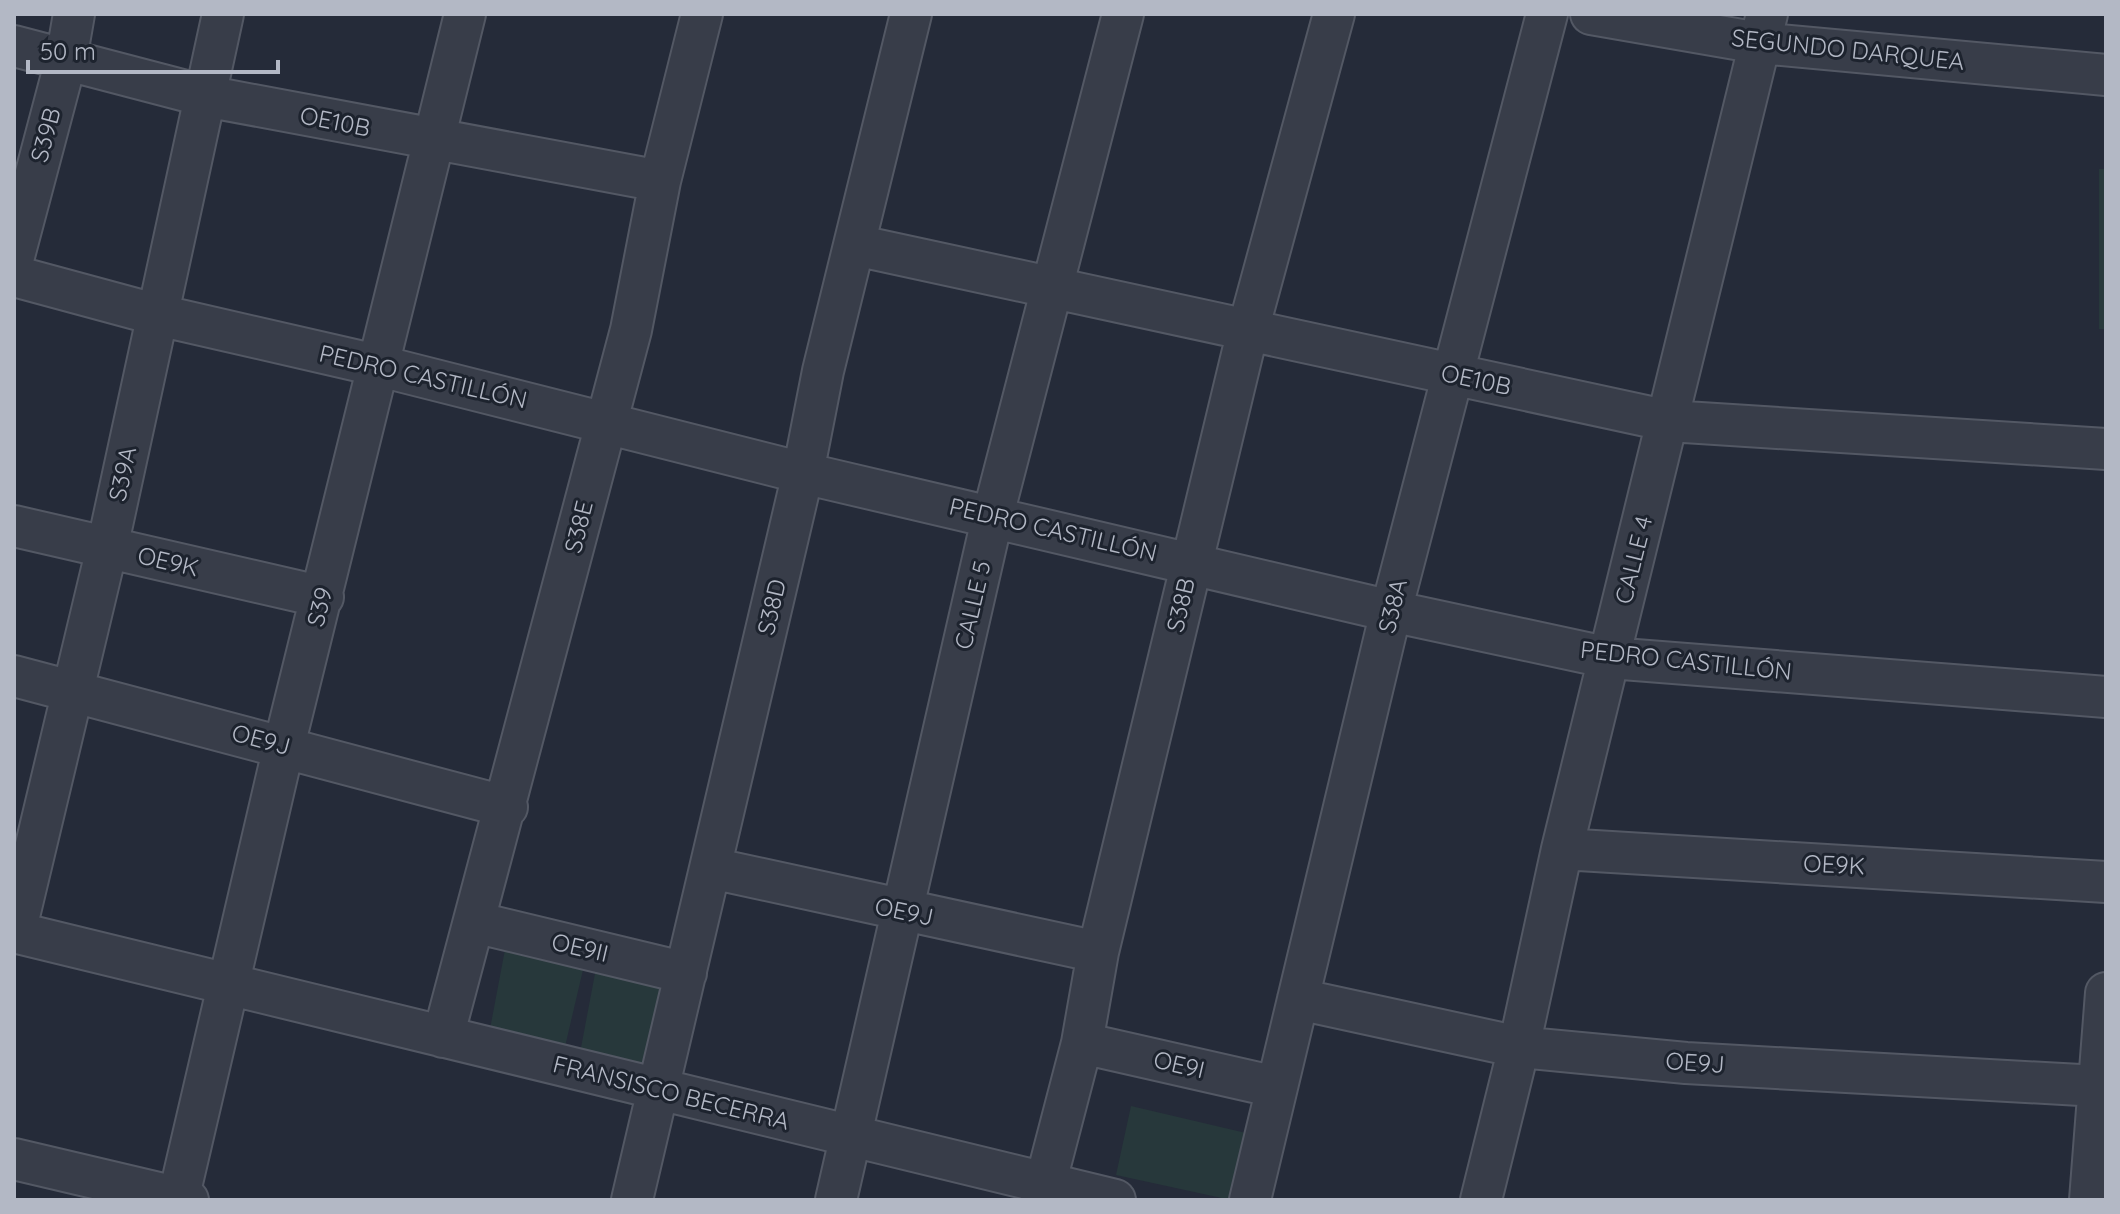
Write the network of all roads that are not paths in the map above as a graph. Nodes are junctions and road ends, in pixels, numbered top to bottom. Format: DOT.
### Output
graph roads {
  1 [pos="74,14"];
  2 [pos="223,14"];
  3 [pos="465,14"];
  4 [pos="702,14"];
  5 [pos="911,14"];
  6 [pos="1123,14"];
  7 [pos="1334,14"];
  8 [pos="1547,14"];
  9 [pos="1591,14"];
  10 [pos="1763,29"];
  11 [pos="14,46"];
  12 [pos="66,60"];
  13 [pos="2106,75"];
  14 [pos="205,96"];
  15 [pos="433,141"];
  16 [pos="660,181"];
  17 [pos="855,245"];
  18 [pos="14,256"];
  19 [pos="14,276"];
  20 [pos="1053,288"];
  21 [pos="158,315"];
  22 [pos="1248,330"];
  23 [pos="376,365"];
  24 [pos="1451,375"];
  25 [pos="606,421"];
  26 [pos="1669,421"];
  27 [pos="2106,449"];
  28 [pos="803,473"];
  29 [pos="993,515"];
  30 [pos="14,526"];
  31 [pos="107,548"];
  32 [pos="1191,564"];
  33 [pos="323,597"];
  34 [pos="1391,611"];
  35 [pos="1610,658"];
  36 [pos="14,676"];
  37 [pos="70,690"];
  38 [pos="2106,697"];
  39 [pos="284,746"];
  40 [pos="507,807"];
  41 [pos="1562,849"];
  42 [pos="711,868"];
  43 [pos="2106,882"];
  44 [pos="903,912"];
  45 [pos="474,922"];
  46 [pos="14,932"];
  47 [pos="1098,952"];
  48 [pos="686,973"];
  49 [pos="227,982"];
  50 [pos="2106,993"];
  51 [pos="1298,999"];
  52 [pos="443,1037"];
  53 [pos="1082,1043"];
  54 [pos="1519,1047"];
  55 [pos="2098,1086"];
  56 [pos="1276,1087"];
  57 [pos="659,1089"];
  58 [pos="851,1137"];
  59 [pos="14,1159"];
  60 [pos="1043,1192"];
  61 [pos="182,1199"];
  62 [pos="632,1200"];
  63 [pos="836,1200"];
  64 [pos="1115,1200"];
  65 [pos="1250,1200"];
  66 [pos="1481,1200"];
  67 [pos="2090,1200"];
  1 -- 12 [label="street, S39B"];
  2 -- 14 [label="street, S39A"];
  3 -- 15 [label="street, S39"];
  4 -- 16 [label="street, S38E"];
  5 -- 17 [label="street, S38D"];
  6 -- 20 [label="street, CALLE 5"];
  7 -- 22 [label="street, S38B"];
  8 -- 24 [label="street, S38A"];
  9 -- 10 [label="street, SEGUNDO DARQUEA"];
  10 -- 13 [label="street, SEGUNDO DARQUEA"];
  10 -- 26 [label="street, CALLE 4"];
  11 -- 12 [label="street, OE10B"];
  12 -- 14 [label="street, OE10B"];
  12 -- 18 [label="street, S39B"];
  14 -- 15 [label="street, OE10B"];
  14 -- 21 [label="street, S39A"];
  15 -- 16 [label="street, OE10B"];
  15 -- 23 [label="street, S39"];
  16 -- 25 [label="street, S38E"];
  17 -- 20 [label="street, OE10B"];
  17 -- 28 [label="street, S38D"];
  19 -- 21 [label="street, PEDRO CASTILLÓN"];
  20 -- 22 [label="street, OE10B"];
  20 -- 29 [label="street, CALLE 5"];
  21 -- 23 [label="street, PEDRO CASTILLÓN"];
  21 -- 31 [label="street, S39A"];
  22 -- 24 [label="street, OE10B"];
  22 -- 32 [label="street, S38B"];
  23 -- 25 [label="street, PEDRO CASTILLÓN"];
  23 -- 33 [label="street, S39"];
  24 -- 26 [label="street, OE10B"];
  24 -- 34 [label="street, S38A"];
  25 -- 28 [label="street, PEDRO CASTILLÓN"];
  25 -- 40 [label="street, S38E"];
  26 -- 27 [label="street, OE10B"];
  26 -- 35 [label="street, CALLE 4"];
  28 -- 29 [label="street, PEDRO CASTILLÓN"];
  28 -- 42 [label="street, S38D"];
  29 -- 32 [label="street, PEDRO CASTILLÓN"];
  29 -- 44 [label="street, CALLE 5"];
  30 -- 31 [label="street, OE9K"];
  31 -- 33 [label="street, OE9K"];
  31 -- 37 [label="street, S39A"];
  32 -- 34 [label="street, PEDRO CASTILLÓN"];
  32 -- 47 [label="street, S38B"];
  33 -- 39 [label="street, S39"];
  34 -- 35 [label="street, PEDRO CASTILLÓN"];
  34 -- 51 [label="street, S38A"];
  35 -- 38 [label="street, PEDRO CASTILLÓN"];
  35 -- 41 [label="street, CALLE 4"];
  36 -- 37 [label="street, OE9J"];
  37 -- 39 [label="street, OE9J"];
  37 -- 46 [label="street, S39A"];
  39 -- 40 [label="street, OE9J"];
  39 -- 49 [label="street, S39"];
  40 -- 45 [label="street, S38E"];
  41 -- 43 [label="street, OE9K"];
  41 -- 54 [label="street, CALLE 4"];
  42 -- 44 [label="street, OE9J"];
  42 -- 48 [label="street, S38D"];
  44 -- 47 [label="street, OE9J"];
  44 -- 58 [label="street, CALLE 5"];
  45 -- 48 [label="street, OE9II"];
  45 -- 52 [label="street, S38E"];
  46 -- 49 [label="street, FRANSISCO BECERRA"];
  47 -- 53 [label="street, S38B"];
  48 -- 57 [label="street, S38D"];
  49 -- 52 [label="street, FRANSISCO BECERRA"];
  49 -- 61 [label="street, S39"];
  50 -- 55 [label="street"];
  51 -- 54 [label="street, OE9J"];
  51 -- 56 [label="street, S38A"];
  52 -- 57 [label="street, FRANSISCO BECERRA"];
  53 -- 56 [label="street, OE9I"];
  53 -- 60 [label="street, S38B"];
  54 -- 55 [label="street, OE9J"];
  54 -- 66 [label="street, CALLE 4"];
  55 -- 67 [label="street"];
  56 -- 65 [label="street, S38A"];
  57 -- 58 [label="street, FRANSISCO BECERRA"];
  57 -- 62 [label="street, S38D"];
  58 -- 60 [label="street, FRANSISCO BECERRA"];
  58 -- 63 [label="street, CALLE 5"];
  59 -- 61 [label="street"];
  60 -- 64 [label="street, FRANSISCO BECERRA"];
}
